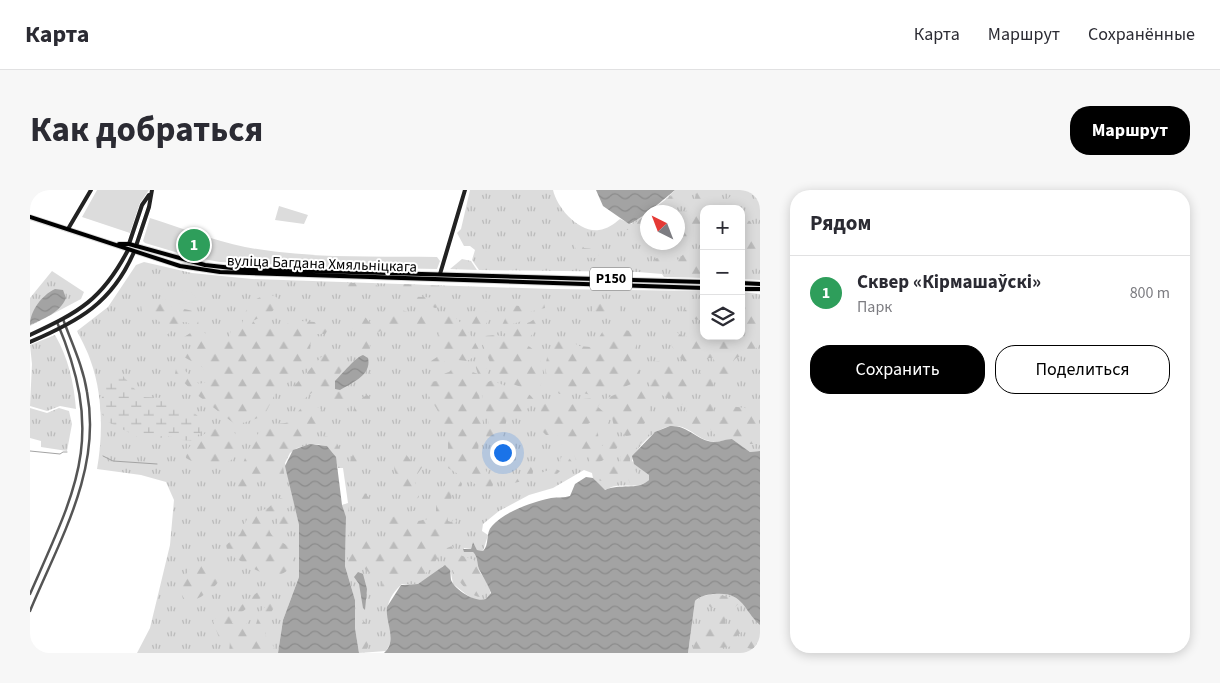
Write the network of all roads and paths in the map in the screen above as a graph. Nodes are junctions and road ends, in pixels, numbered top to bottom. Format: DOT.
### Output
graph roads {
  1 [pos="91,190"];
  2 [pos="465,190"];
  3 [pos="151,191"];
  4 [pos="30,217"];
  5 [pos="68,229"];
  6 [pos="119,244"];
  7 [pos="129,244"];
  8 [pos="136,246"];
  9 [pos="128,250"];
  10 [pos="134,252"];
  11 [pos="440,274"];
  12 [pos="439,279"];
  13 [pos="658,281"];
  14 [pos="700,282"];
  15 [pos="745,283"];
  16 [pos="760,284"];
  17 [pos="657,286"];
  18 [pos="700,288"];
  19 [pos="745,289"];
  20 [pos="760,289"];
  21 [pos="63,319"];
  22 [pos="57,322"];
  23 [pos="66,326"];
  24 [pos="60,329"];
  25 [pos="30,335"];
  26 [pos="30,342"];
  27 [pos="30,594"];
  28 [pos="30,611"];
  29 [pos="30,650"];
  30 [pos="33,653"];
  1 -- 5 [label="street"];
  2 -- 11 [label="street"];
  3 -- 7 [label="street"];
  3 -- 8 [label="street"];
  4 -- 5 [label="main road, вуліца Багдана Хмяльніцкага"];
  5 -- 6 [label="main road, вуліца Багдана Хмяльніцкага"];
  6 -- 7 [label="main road, вуліца Багдана Хмяльніцкага"];
  6 -- 9 [label="main road, вуліца Багдана Хмяльніцкага"];
  7 -- 8 [label="main road, вуліца Багдана Хмяльніцкага"];
  7 -- 9 [label="main road"];
  8 -- 10 [label="main road"];
  8 -- 11 [label="main road, вуліца Багдана Хмяльніцкага"];
  9 -- 10 [label="main road, вуліца Багдана Хмяльніцкага"];
  9 -- 21 [label="street"];
  10 -- 12 [label="main road, вуліца Багдана Хмяльніцкага"];
  10 -- 23 [label="street"];
  11 -- 12 [label="main road"];
  11 -- 13 [label="main road, Р150"];
  12 -- 17 [label="main road, Р150"];
  13 -- 14 [label="main road, Р150"];
  13 -- 17 [label="main road"];
  15 -- 16 [label="main road"];
  17 -- 18 [label="main road, Р150"];
  19 -- 20 [label="main road"];
  21 -- 22 [label="street"];
  21 -- 23 [label="street"];
  22 -- 24 [label="street"];
  22 -- 25 [label="street"];
  23 -- 24 [label="street"];
  23 -- 28 [label="street"];
  24 -- 26 [label="street"];
  24 -- 27 [label="street"];
  29 -- 30 [label="street"];
}
